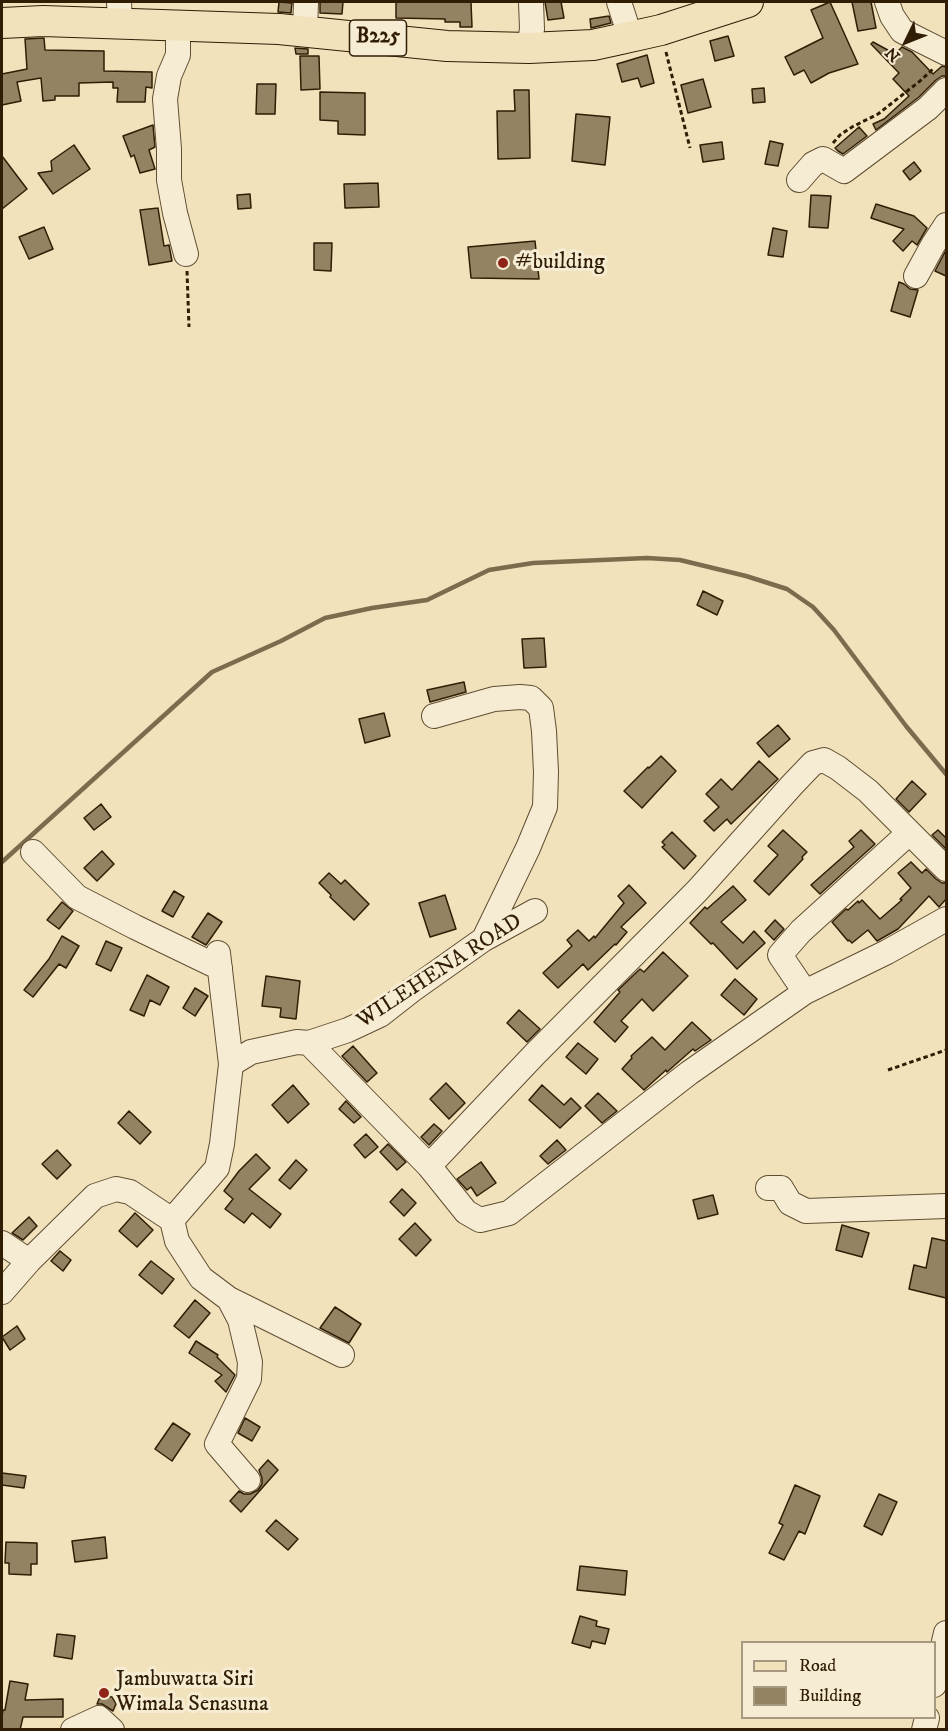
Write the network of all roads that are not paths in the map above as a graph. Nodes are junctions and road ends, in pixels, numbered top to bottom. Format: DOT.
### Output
graph roads {
  1 [pos="306,2"];
  2 [pos="531,2"];
  3 [pos="620,2"];
  4 [pos="748,2"];
  5 [pos="887,2"];
  6 [pos="698,9"];
  7 [pos="120,13"];
  8 [pos="2,23"];
  9 [pos="176,26"];
  10 [pos="305,31"];
  11 [pos="630,36"];
  12 [pos="529,48"];
  13 [pos="940,61"];
  14 [pos="946,90"];
  15 [pos="799,180"];
  16 [pos="946,225"];
  17 [pos="186,255"];
  18 [pos="916,276"];
  19 [pos="434,716"];
  20 [pos="909,832"];
  21 [pos="33,852"];
  22 [pos="946,869"];
  23 [pos="535,910"];
  24 [pos="946,919"];
  25 [pos="484,939"];
  26 [pos="805,992"];
  27 [pos="309,1043"];
  28 [pos="231,1064"];
  29 [pos="429,1166"];
  30 [pos="768,1188"];
  31 [pos="946,1206"];
  32 [pos="172,1220"];
  33 [pos="2,1243"];
  34 [pos="29,1261"];
  35 [pos="2,1292"];
  36 [pos="229,1299"];
  37 [pos="342,1355"];
  38 [pos="248,1480"];
  39 [pos="946,1634"];
  40 [pos="936,1676"];
  41 [pos="73,1730"];
  42 [pos="112,1730"];
  1 -- 10 [label="street"];
  2 -- 12 [label="street"];
  3 -- 11 [label="street"];
  4 -- 6 [label="main road, B225"];
  5 -- 13 [label="street"];
  6 -- 11 [label="main road, B225"];
  7 -- 8 [label="main road, B225"];
  7 -- 9 [label="main road, B225"];
  9 -- 10 [label="main road, B225"];
  9 -- 17 [label="street"];
  10 -- 12 [label="main road, B225"];
  11 -- 12 [label="main road, B225"];
  14 -- 15 [label="street"];
  16 -- 18 [label="street"];
  19 -- 25 [label="street"];
  20 -- 22 [label="street"];
  20 -- 26 [label="street"];
  20 -- 29 [label="street"];
  21 -- 28 [label="street"];
  23 -- 25 [label="street, WILEHENA ROAD"];
  24 -- 26 [label="street"];
  25 -- 27 [label="street, WILEHENA ROAD"];
  26 -- 29 [label="street"];
  27 -- 28 [label="street, WILEHENA ROAD"];
  27 -- 29 [label="street"];
  28 -- 32 [label="street"];
  30 -- 31 [label="street"];
  32 -- 34 [label="street"];
  32 -- 36 [label="street"];
  33 -- 34 [label="street"];
  34 -- 35 [label="street"];
  36 -- 37 [label="street"];
  36 -- 38 [label="street"];
  39 -- 40 [label="street"];
  41 -- 42 [label="street"];
}
